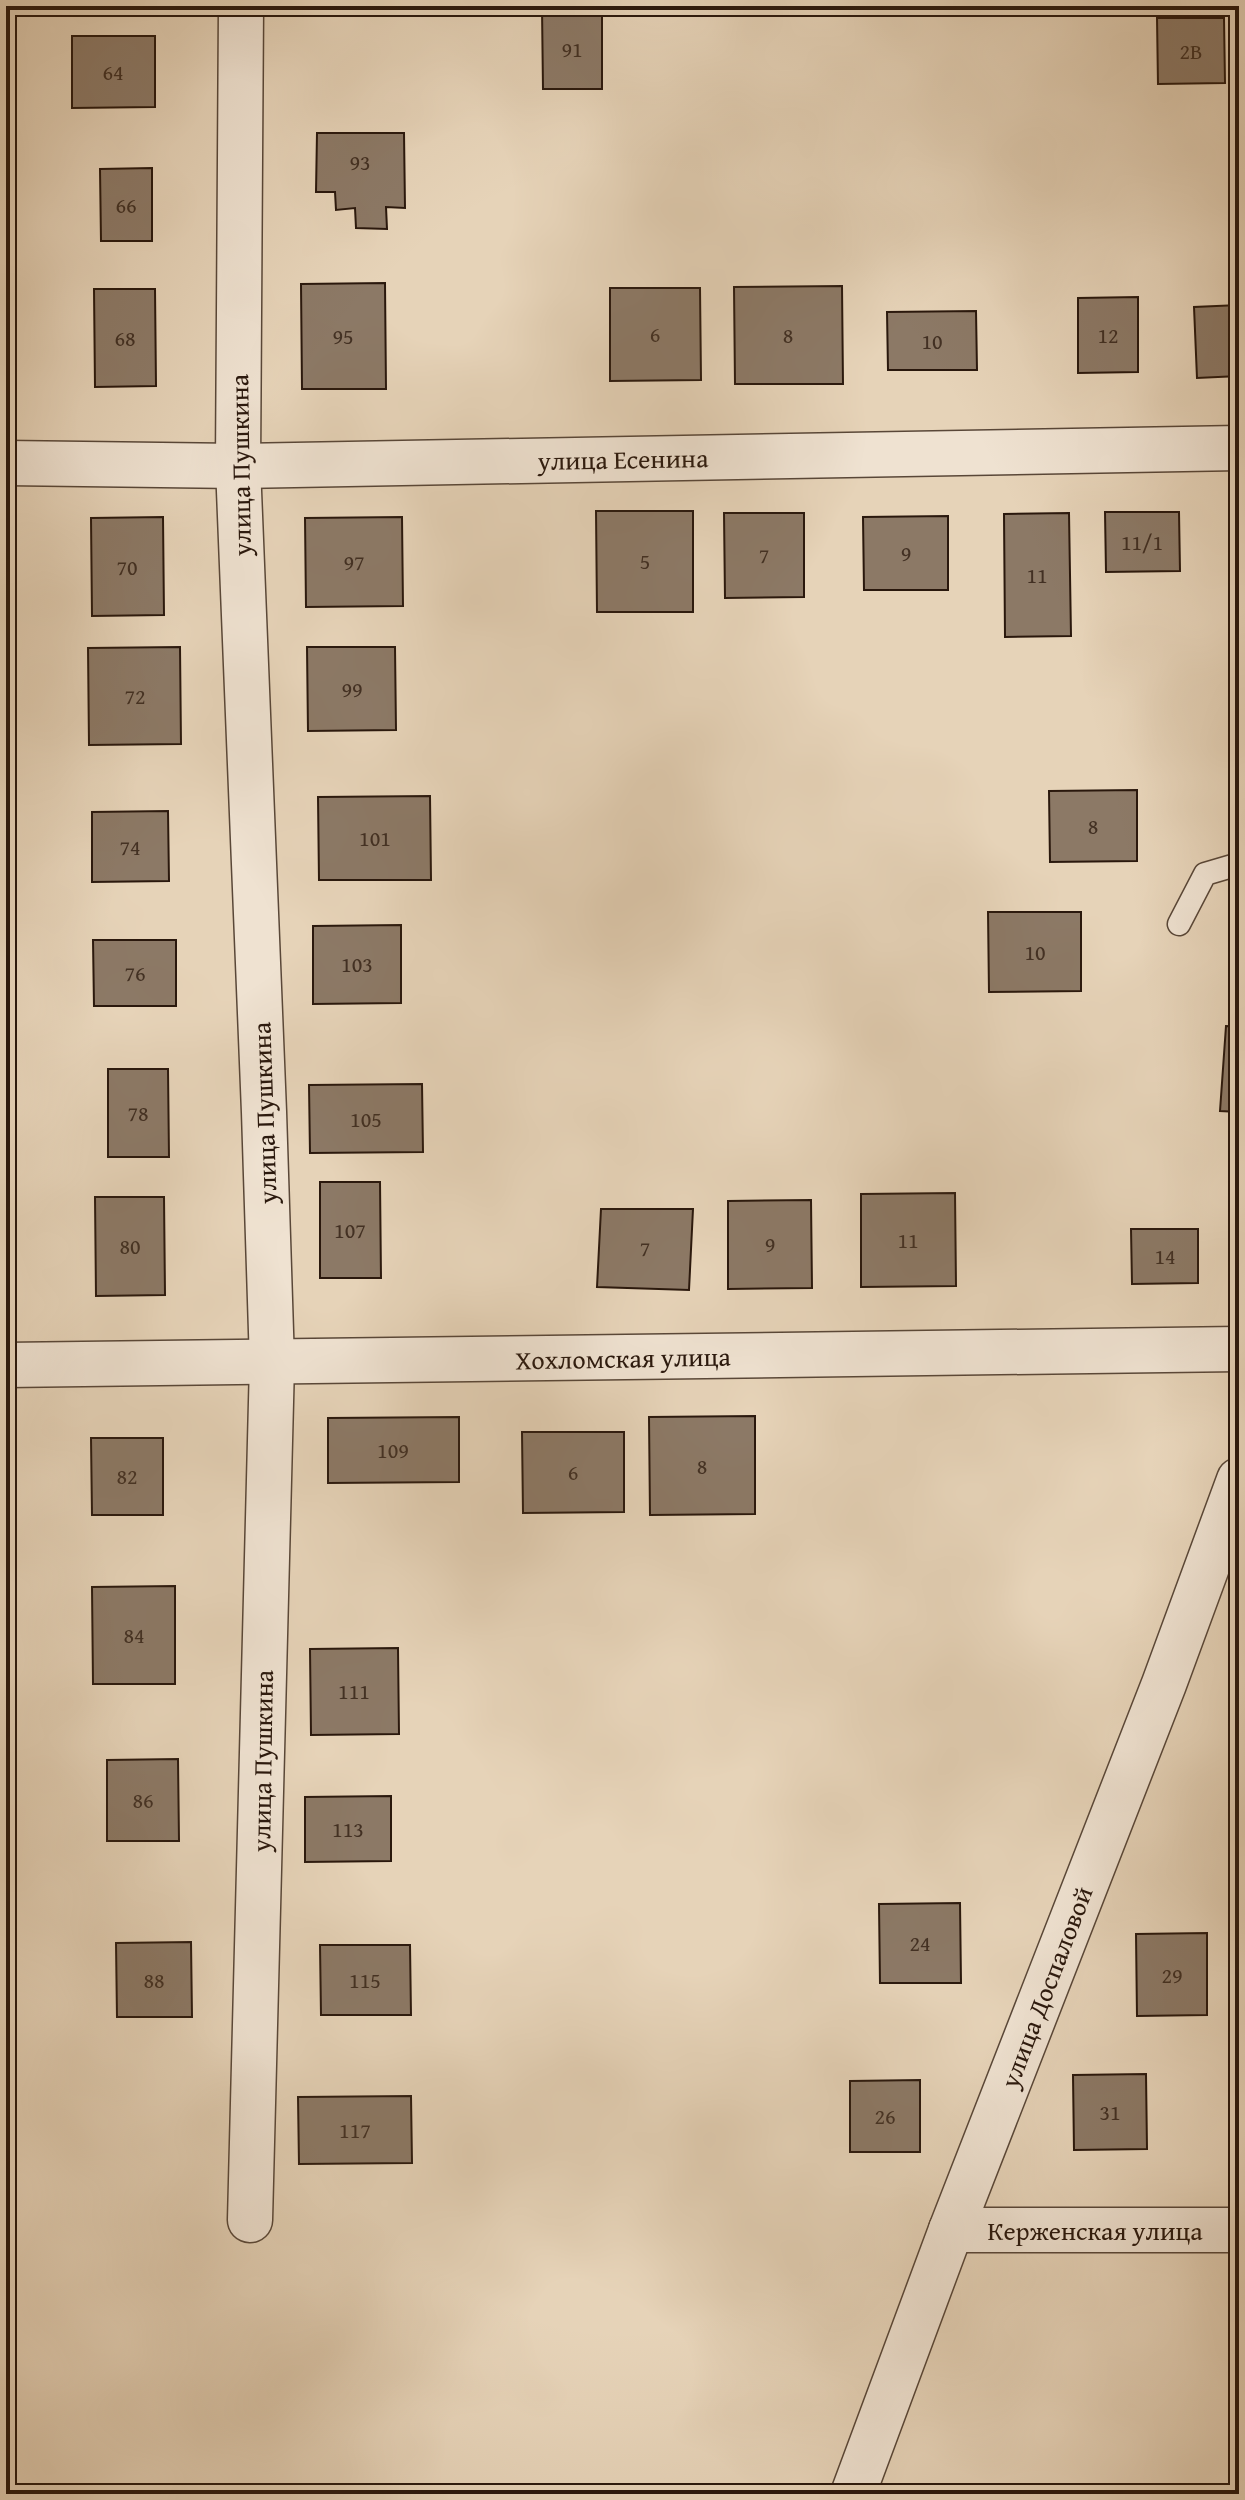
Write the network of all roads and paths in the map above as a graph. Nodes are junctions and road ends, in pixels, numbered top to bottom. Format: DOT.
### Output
graph roads {
  1 [pos="241,6"];
  2 [pos="1239,448"];
  3 [pos="6,463"];
  4 [pos="238,466"];
  5 [pos="1239,864"];
  6 [pos="1179,924"];
  7 [pos="1239,1349"];
  8 [pos="272,1363"];
  9 [pos="6,1365"];
  10 [pos="1239,1480"];
  11 [pos="250,2220"];
  12 [pos="951,2230"];
  13 [pos="1239,2230"];
  14 [pos="853,2494"];
  1 -- 4 [label="street, улица Пушкина"];
  2 -- 4 [label="street, улица Есенина"];
  3 -- 4 [label="street, улица Есенина"];
  4 -- 8 [label="street, улица Пушкина"];
  5 -- 6 [label="lane"];
  7 -- 8 [label="street, Хохломская улица"];
  8 -- 9 [label="street, Хохломская улица"];
  8 -- 11 [label="street, улица Пушкина"];
  10 -- 12 [label="street, улица Доспаловой"];
  12 -- 13 [label="street, Керженская улица"];
  12 -- 14 [label="street, улица Доспаловой"];
}
